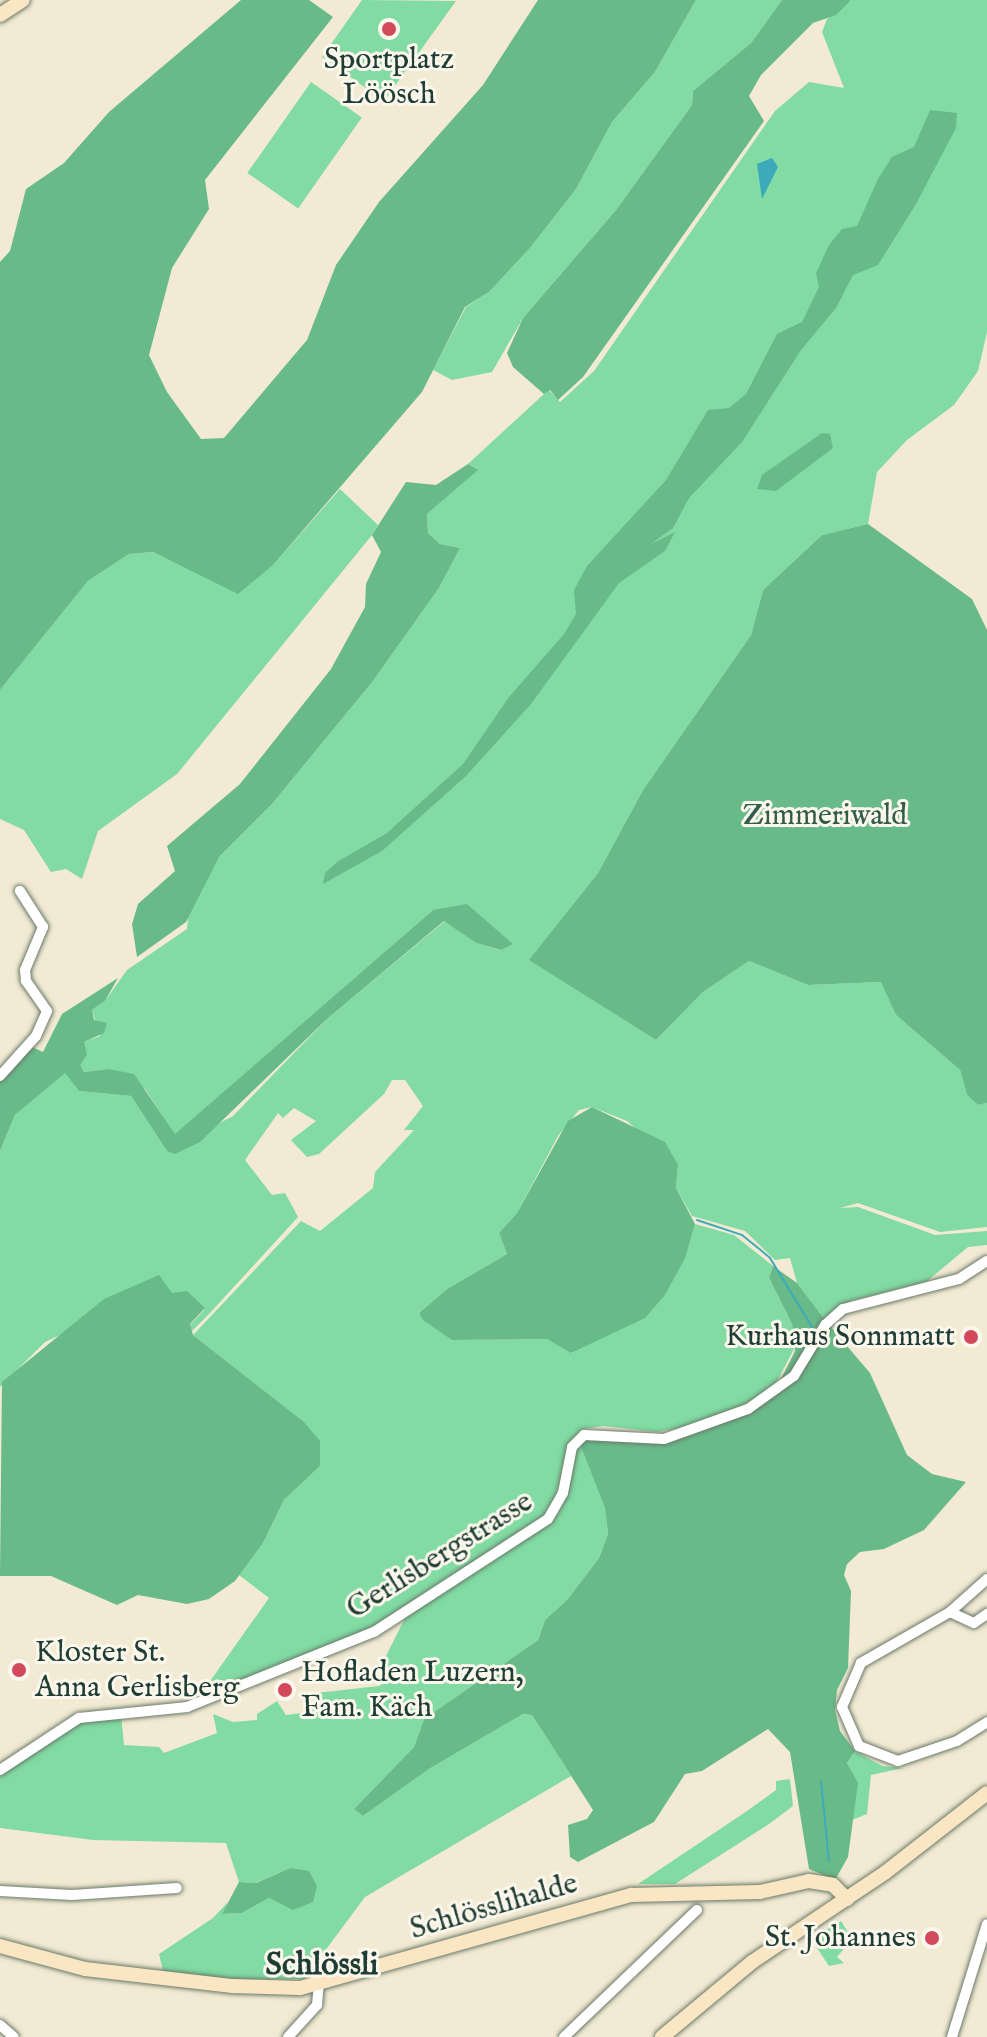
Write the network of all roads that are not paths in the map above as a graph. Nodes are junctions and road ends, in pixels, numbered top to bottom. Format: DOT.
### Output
graph roads {
  1 [pos="23,0"];
  2 [pos="0,15"];
  3 [pos="20,891"];
  4 [pos="0,1076"];
  5 [pos="987,1261"];
  6 [pos="987,1579"];
  7 [pos="950,1612"];
  8 [pos="987,1614"];
  9 [pos="987,1722"];
  10 [pos="0,1770"];
  11 [pos="987,1793"];
  12 [pos="816,1882"];
  13 [pos="177,1888"];
  14 [pos="0,1891"];
  15 [pos="847,1899"];
  16 [pos="833,1909"];
  17 [pos="697,1910"];
  18 [pos="987,1924"];
  19 [pos="0,1946"];
  20 [pos="319,1984"];
  21 [pos="0,2025"];
  22 [pos="14,2037"];
  23 [pos="288,2037"];
  24 [pos="564,2037"];
  25 [pos="662,2037"];
  26 [pos="952,2037"];
  1 -- 2 [label="main road"];
  3 -- 4 [label="street"];
  5 -- 10 [label="street, Gerlisbergstrasse"];
  6 -- 7 [label="street"];
  7 -- 8 [label="street"];
  7 -- 9 [label="street"];
  11 -- 15 [label="main road"];
  12 -- 15 [label="main road"];
  12 -- 16 [label="main road"];
  12 -- 20 [label="main road, Schlösslihalde"];
  13 -- 14 [label="street"];
  15 -- 16 [label="main road"];
  16 -- 25 [label="main road"];
  17 -- 24 [label="street"];
  18 -- 26 [label="street"];
  19 -- 20 [label="main road, Schlösslihalde"];
  20 -- 23 [label="street"];
  21 -- 22 [label="street"];
}
